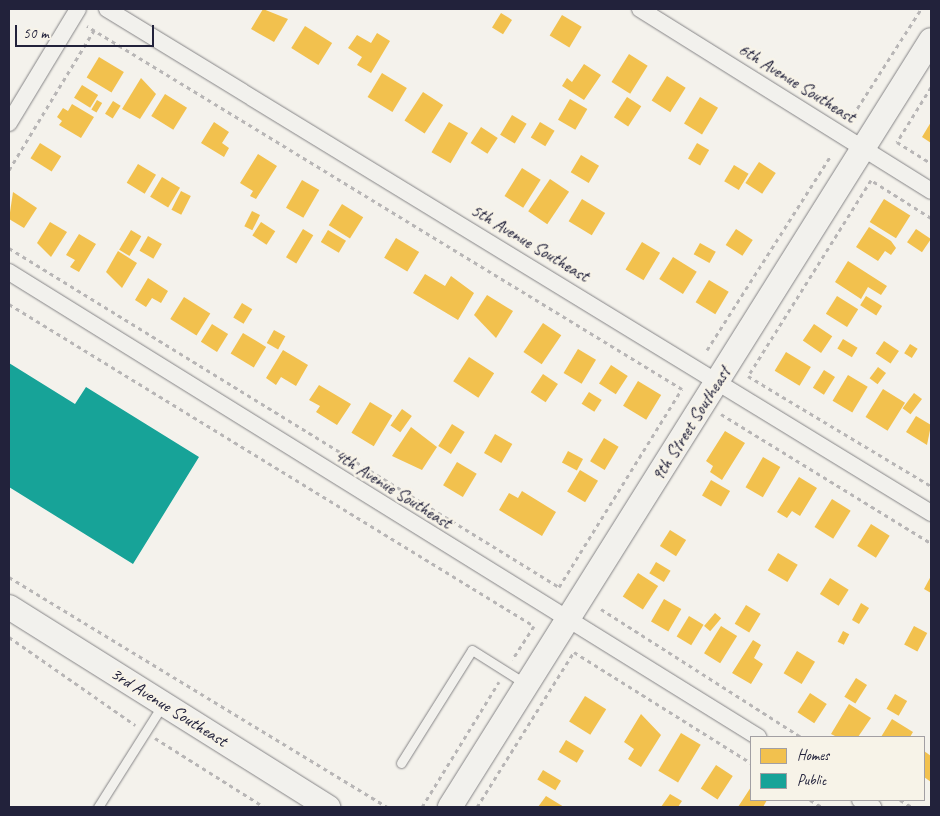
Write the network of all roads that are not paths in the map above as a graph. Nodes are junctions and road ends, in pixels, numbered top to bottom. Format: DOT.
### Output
graph roads {
  1 [pos="107,9"];
  2 [pos="640,9"];
  3 [pos="76,13"];
  4 [pos="931,40"];
  5 [pos="9,123"];
  6 [pos="864,148"];
  7 [pos="931,191"];
  8 [pos="9,272"];
  9 [pos="719,381"];
  10 [pos="931,513"];
  11 [pos="9,607"];
  12 [pos="566,621"];
  13 [pos="526,684"];
  14 [pos="163,704"];
  15 [pos="756,736"];
  16 [pos="401,764"];
  17 [pos="862,801"];
  18 [pos="98,807"];
  19 [pos="328,807"];
  20 [pos="450,807"];
  21 [pos="873,807"];
  1 -- 9 [label="street, 5th Avenue Southeast"];
  2 -- 6 [label="street, 6th Avenue Southeast"];
  3 -- 5 [label="street"];
  4 -- 6 [label="street, 9th Street Southeast"];
  6 -- 7 [label="street, 6th Avenue Southeast"];
  6 -- 9 [label="street, 9th Street Southeast"];
  8 -- 12 [label="street, 4th Avenue Southeast"];
  9 -- 10 [label="street, 5th Avenue Southeast"];
  9 -- 12 [label="street, 9th Street Southeast"];
  11 -- 14 [label="street, 3rd Avenue Southeast"];
  12 -- 13 [label="street, 9th Street Southeast"];
  12 -- 15 [label="street, 4th Avenue Southeast"];
  13 -- 16 [label="lane"];
  13 -- 20 [label="street, 9th Street Southeast"];
  14 -- 18 [label="lane"];
  14 -- 19 [label="street, 3rd Avenue Southeast"];
  17 -- 21 [label="street"];
}
